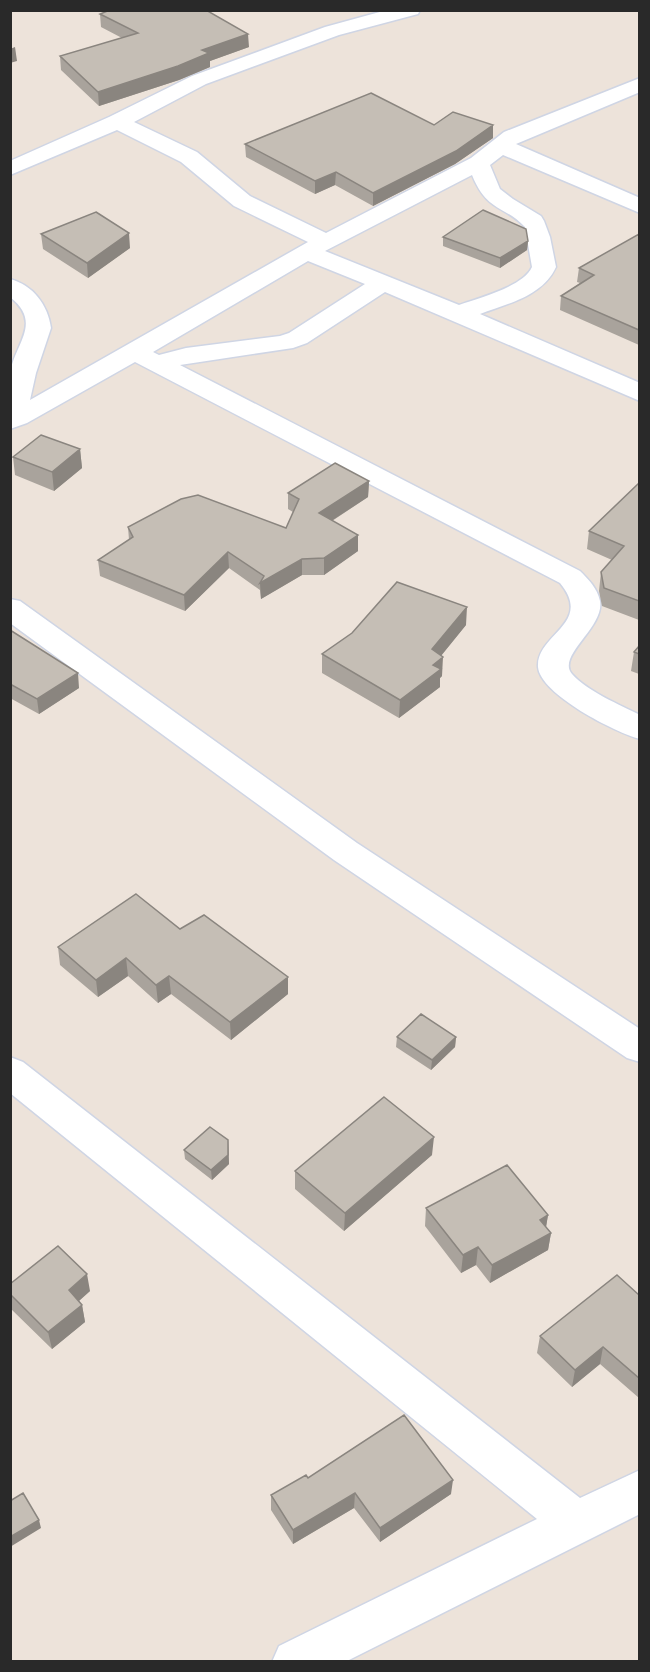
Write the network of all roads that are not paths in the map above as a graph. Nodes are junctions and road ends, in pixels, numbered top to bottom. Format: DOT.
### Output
graph roads {
  1 [pos="411,10"];
  2 [pos="639,84"];
  3 [pos="117,122"];
  4 [pos="502,146"];
  5 [pos="479,163"];
  6 [pos="10,169"];
  7 [pos="639,206"];
  8 [pos="316,247"];
  9 [pos="383,283"];
  10 [pos="10,286"];
  11 [pos="458,313"];
  12 [pos="145,358"];
  13 [pos="639,393"];
  14 [pos="14,419"];
  15 [pos="10,608"];
  16 [pos="639,729"];
  17 [pos="639,1048"];
  18 [pos="10,1072"];
  19 [pos="639,1491"];
  20 [pos="575,1522"];
  21 [pos="321,1656"];
  1 -- 3 [label="street"];
  2 -- 4 [label="street"];
  3 -- 6 [label="street"];
  3 -- 8 [label="street"];
  4 -- 5 [label="street"];
  4 -- 7 [label="street"];
  5 -- 8 [label="street"];
  5 -- 11 [label="street"];
  8 -- 9 [label="street"];
  8 -- 12 [label="street"];
  9 -- 11 [label="street"];
  9 -- 12 [label="street"];
  10 -- 14 [label="street"];
  11 -- 13 [label="street"];
  12 -- 14 [label="street"];
  12 -- 16 [label="street"];
  15 -- 17 [label="street"];
  18 -- 20 [label="street"];
  19 -- 20 [label="street"];
  20 -- 21 [label="street"];
}
